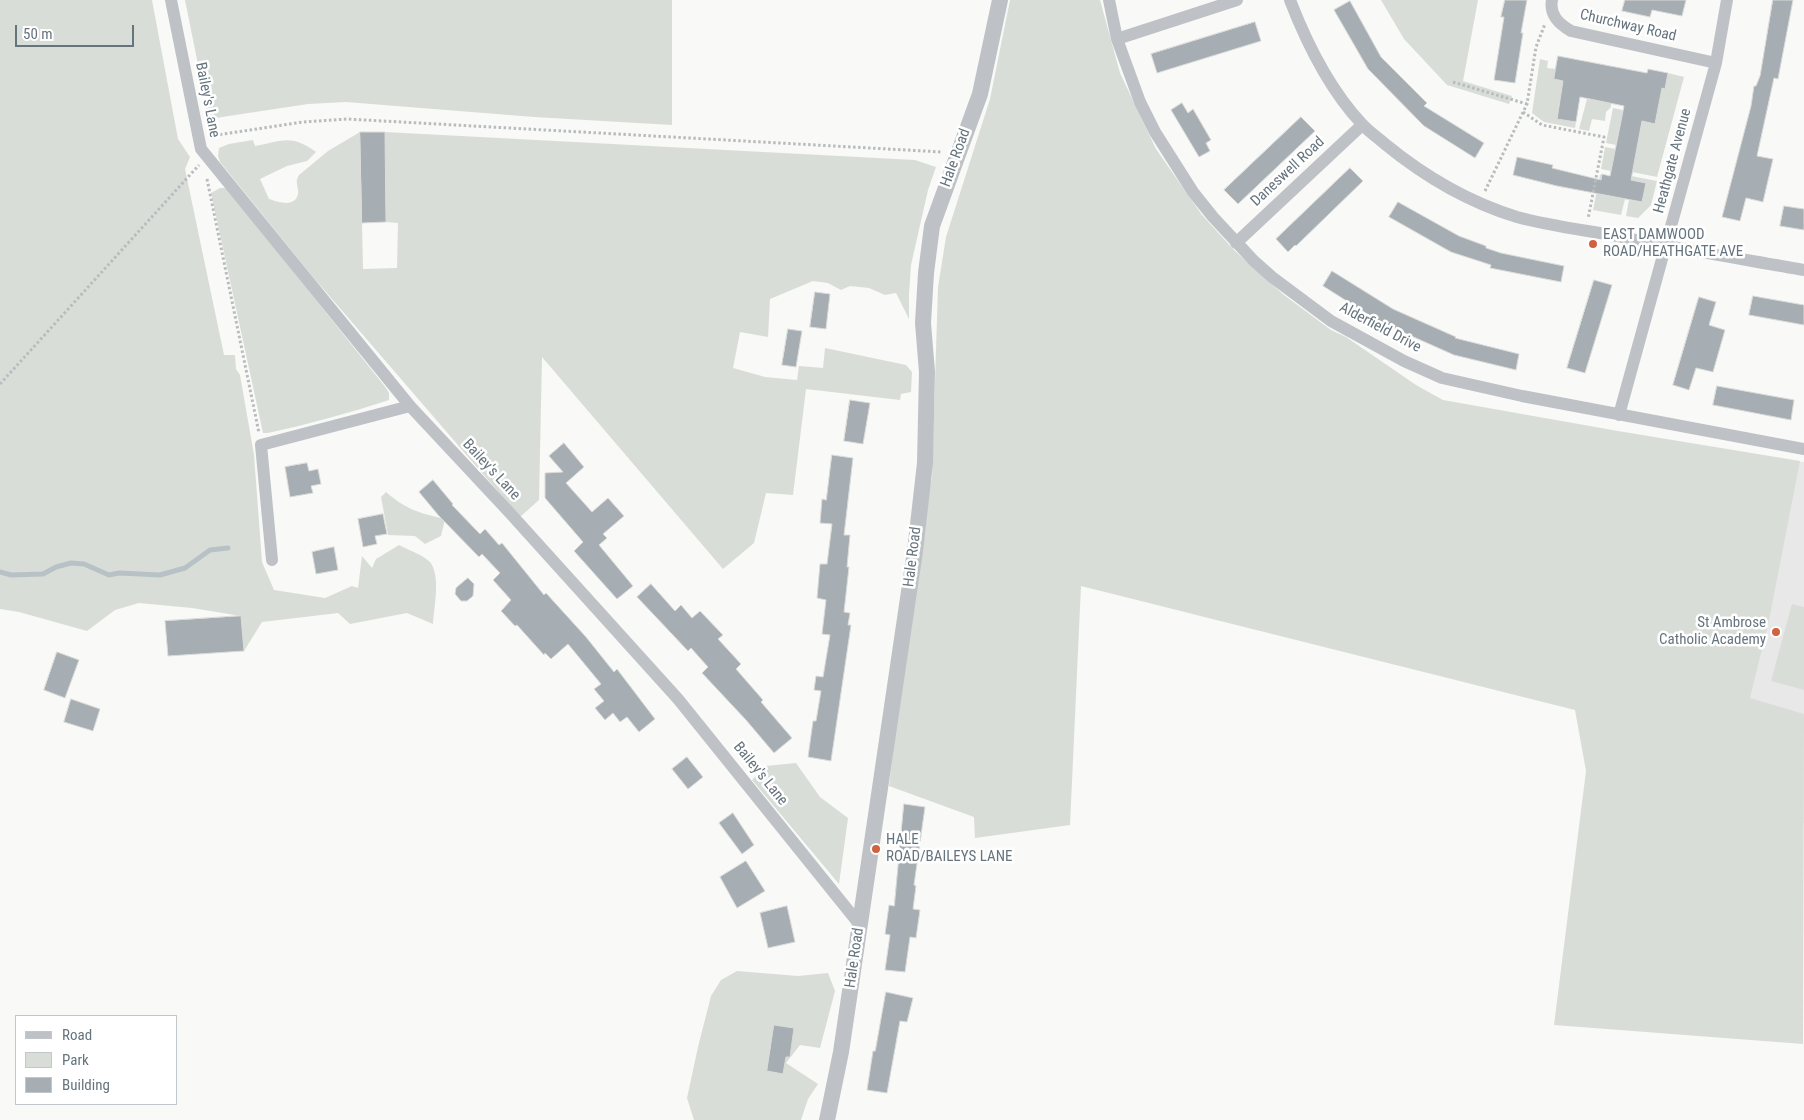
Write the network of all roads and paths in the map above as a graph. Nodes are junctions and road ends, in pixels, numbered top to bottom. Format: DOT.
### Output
graph roads {
  1 [pos="171,0"];
  2 [pos="1000,0"];
  3 [pos="1109,0"];
  4 [pos="1237,0"];
  5 [pos="1290,0"];
  6 [pos="1727,0"];
  7 [pos="1551,3"];
  8 [pos="1117,39"];
  9 [pos="1716,63"];
  10 [pos="1453,82"];
  11 [pos="1527,104"];
  12 [pos="1523,112"];
  13 [pos="1362,125"];
  14 [pos="198,138"];
  15 [pos="958,153"];
  16 [pos="1480,203"];
  17 [pos="1585,232"];
  18 [pos="1236,243"];
  19 [pos="1666,247"];
  20 [pos="1804,270"];
  21 [pos="0,384"];
  22 [pos="410,406"];
  23 [pos="1619,415"];
  24 [pos="261,445"];
  25 [pos="1804,449"];
  26 [pos="272,560"];
  27 [pos="860,925"];
  28 [pos="827,1120"];
  1 -- 14 [label="street, Bailey's Lane"];
  2 -- 15 [label="street, Hale Road"];
  3 -- 8 [label="street, Alderfield Drive"];
  4 -- 8 [label="street"];
  5 -- 13 [label="street"];
  6 -- 9 [label="street, Heathgate Avenue"];
  7 -- 9 [label="street, Churchway Road"];
  7 -- 11 [label="path"];
  8 -- 18 [label="street, Alderfield Drive"];
  9 -- 19 [label="street, Heathgate Avenue"];
  10 -- 11 [label="path"];
  11 -- 12 [label="path"];
  12 -- 16 [label="path"];
  12 -- 17 [label="path"];
  13 -- 16 [label="street"];
  13 -- 18 [label="street, Daneswell Road"];
  14 -- 15 [label="path"];
  14 -- 22 [label="street, Bailey's Lane"];
  15 -- 27 [label="street, Hale Road"];
  16 -- 17 [label="street"];
  17 -- 19 [label="street"];
  18 -- 23 [label="street, Alderfield Drive"];
  19 -- 20 [label="street"];
  19 -- 23 [label="street, Heathgate Avenue"];
  21 -- 24 [label="path"];
  22 -- 24 [label="street"];
  22 -- 27 [label="street, Bailey's Lane"];
  23 -- 25 [label="street, Alderfield Drive"];
  24 -- 26 [label="street"];
  27 -- 28 [label="street, Hale Road"];
}
